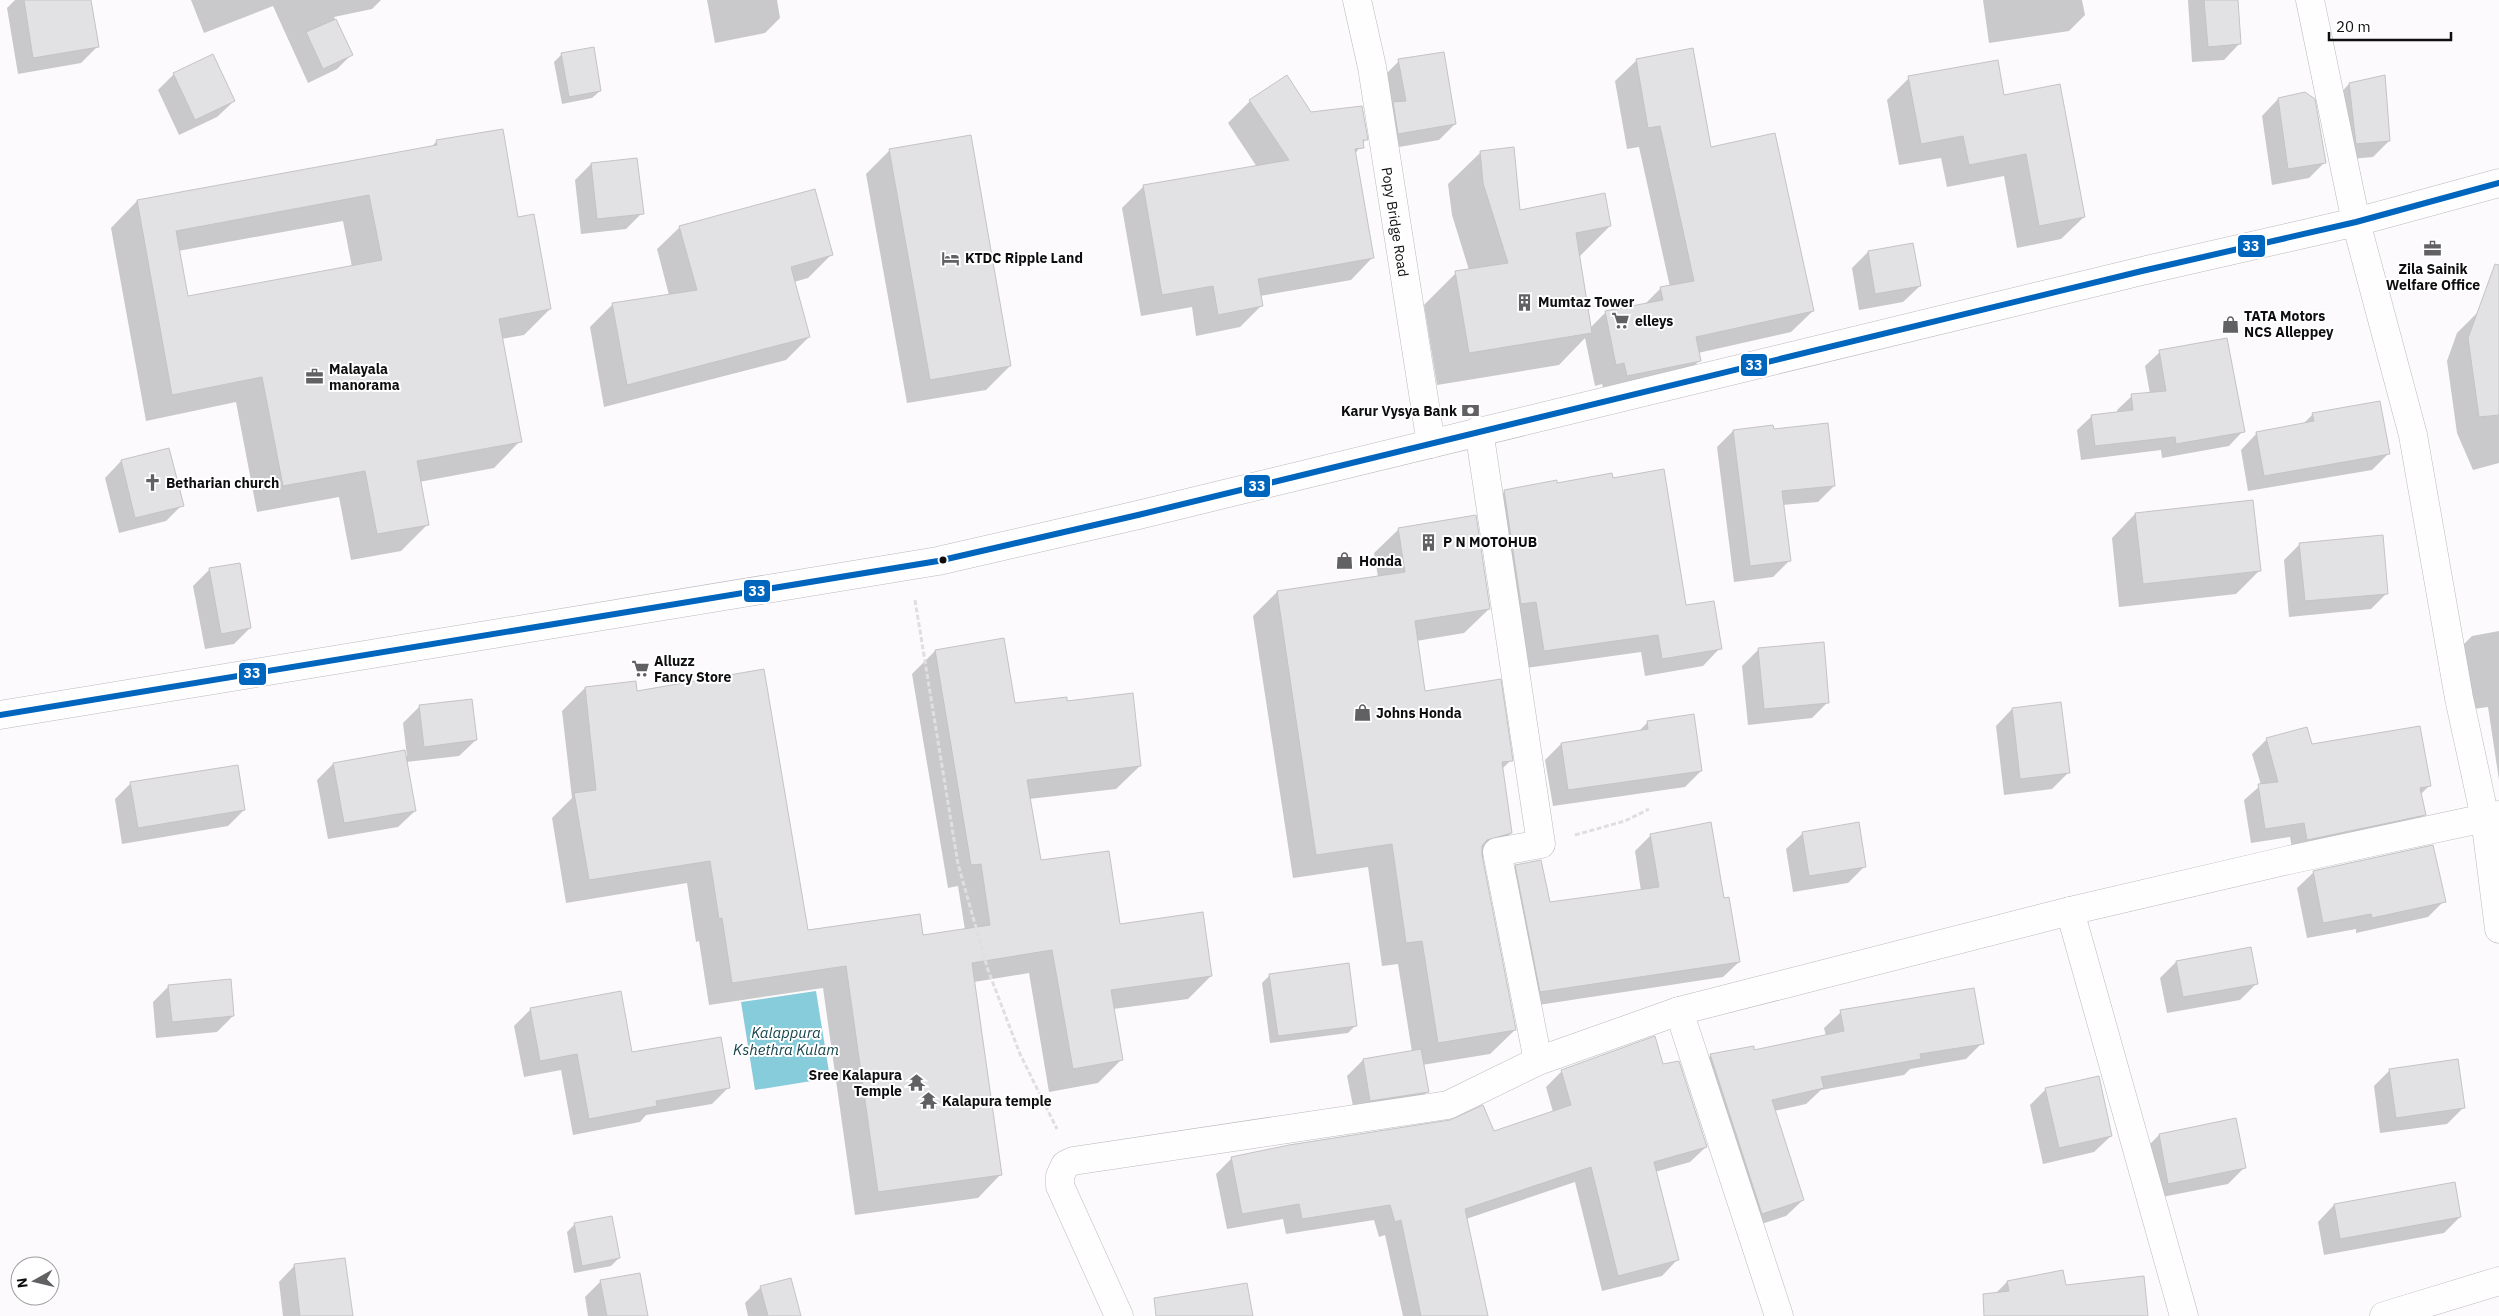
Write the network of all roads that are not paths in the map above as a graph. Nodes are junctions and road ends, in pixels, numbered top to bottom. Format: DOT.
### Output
graph roads {
  1 [pos="1357,0"];
  2 [pos="2310,0"];
  3 [pos="2499,183"];
  4 [pos="2356,222"];
  5 [pos="1479,430"];
  6 [pos="1430,444"];
  7 [pos="0,715"];
  8 [pos="2492,817"];
  9 [pos="2070,911"];
  10 [pos="2499,930"];
  11 [pos="1679,1012"];
  12 [pos="1538,1061"];
  13 [pos="2499,1281"];
  14 [pos="1119,1316"];
  15 [pos="1779,1316"];
  16 [pos="2184,1316"];
  17 [pos="2384,1316"];
  1 -- 6 [label="street, Popy Bridge Road"];
  2 -- 4 [label="street"];
  3 -- 4 [label="street"];
  4 -- 5 [label="street"];
  4 -- 8 [label="street"];
  5 -- 6 [label="street"];
  5 -- 12 [label="street"];
  6 -- 7 [label="street"];
  8 -- 9 [label="street"];
  8 -- 10 [label="street"];
  9 -- 11 [label="street"];
  9 -- 16 [label="street"];
  11 -- 12 [label="street"];
  11 -- 15 [label="street"];
  12 -- 14 [label="street"];
  13 -- 17 [label="street"];
}
